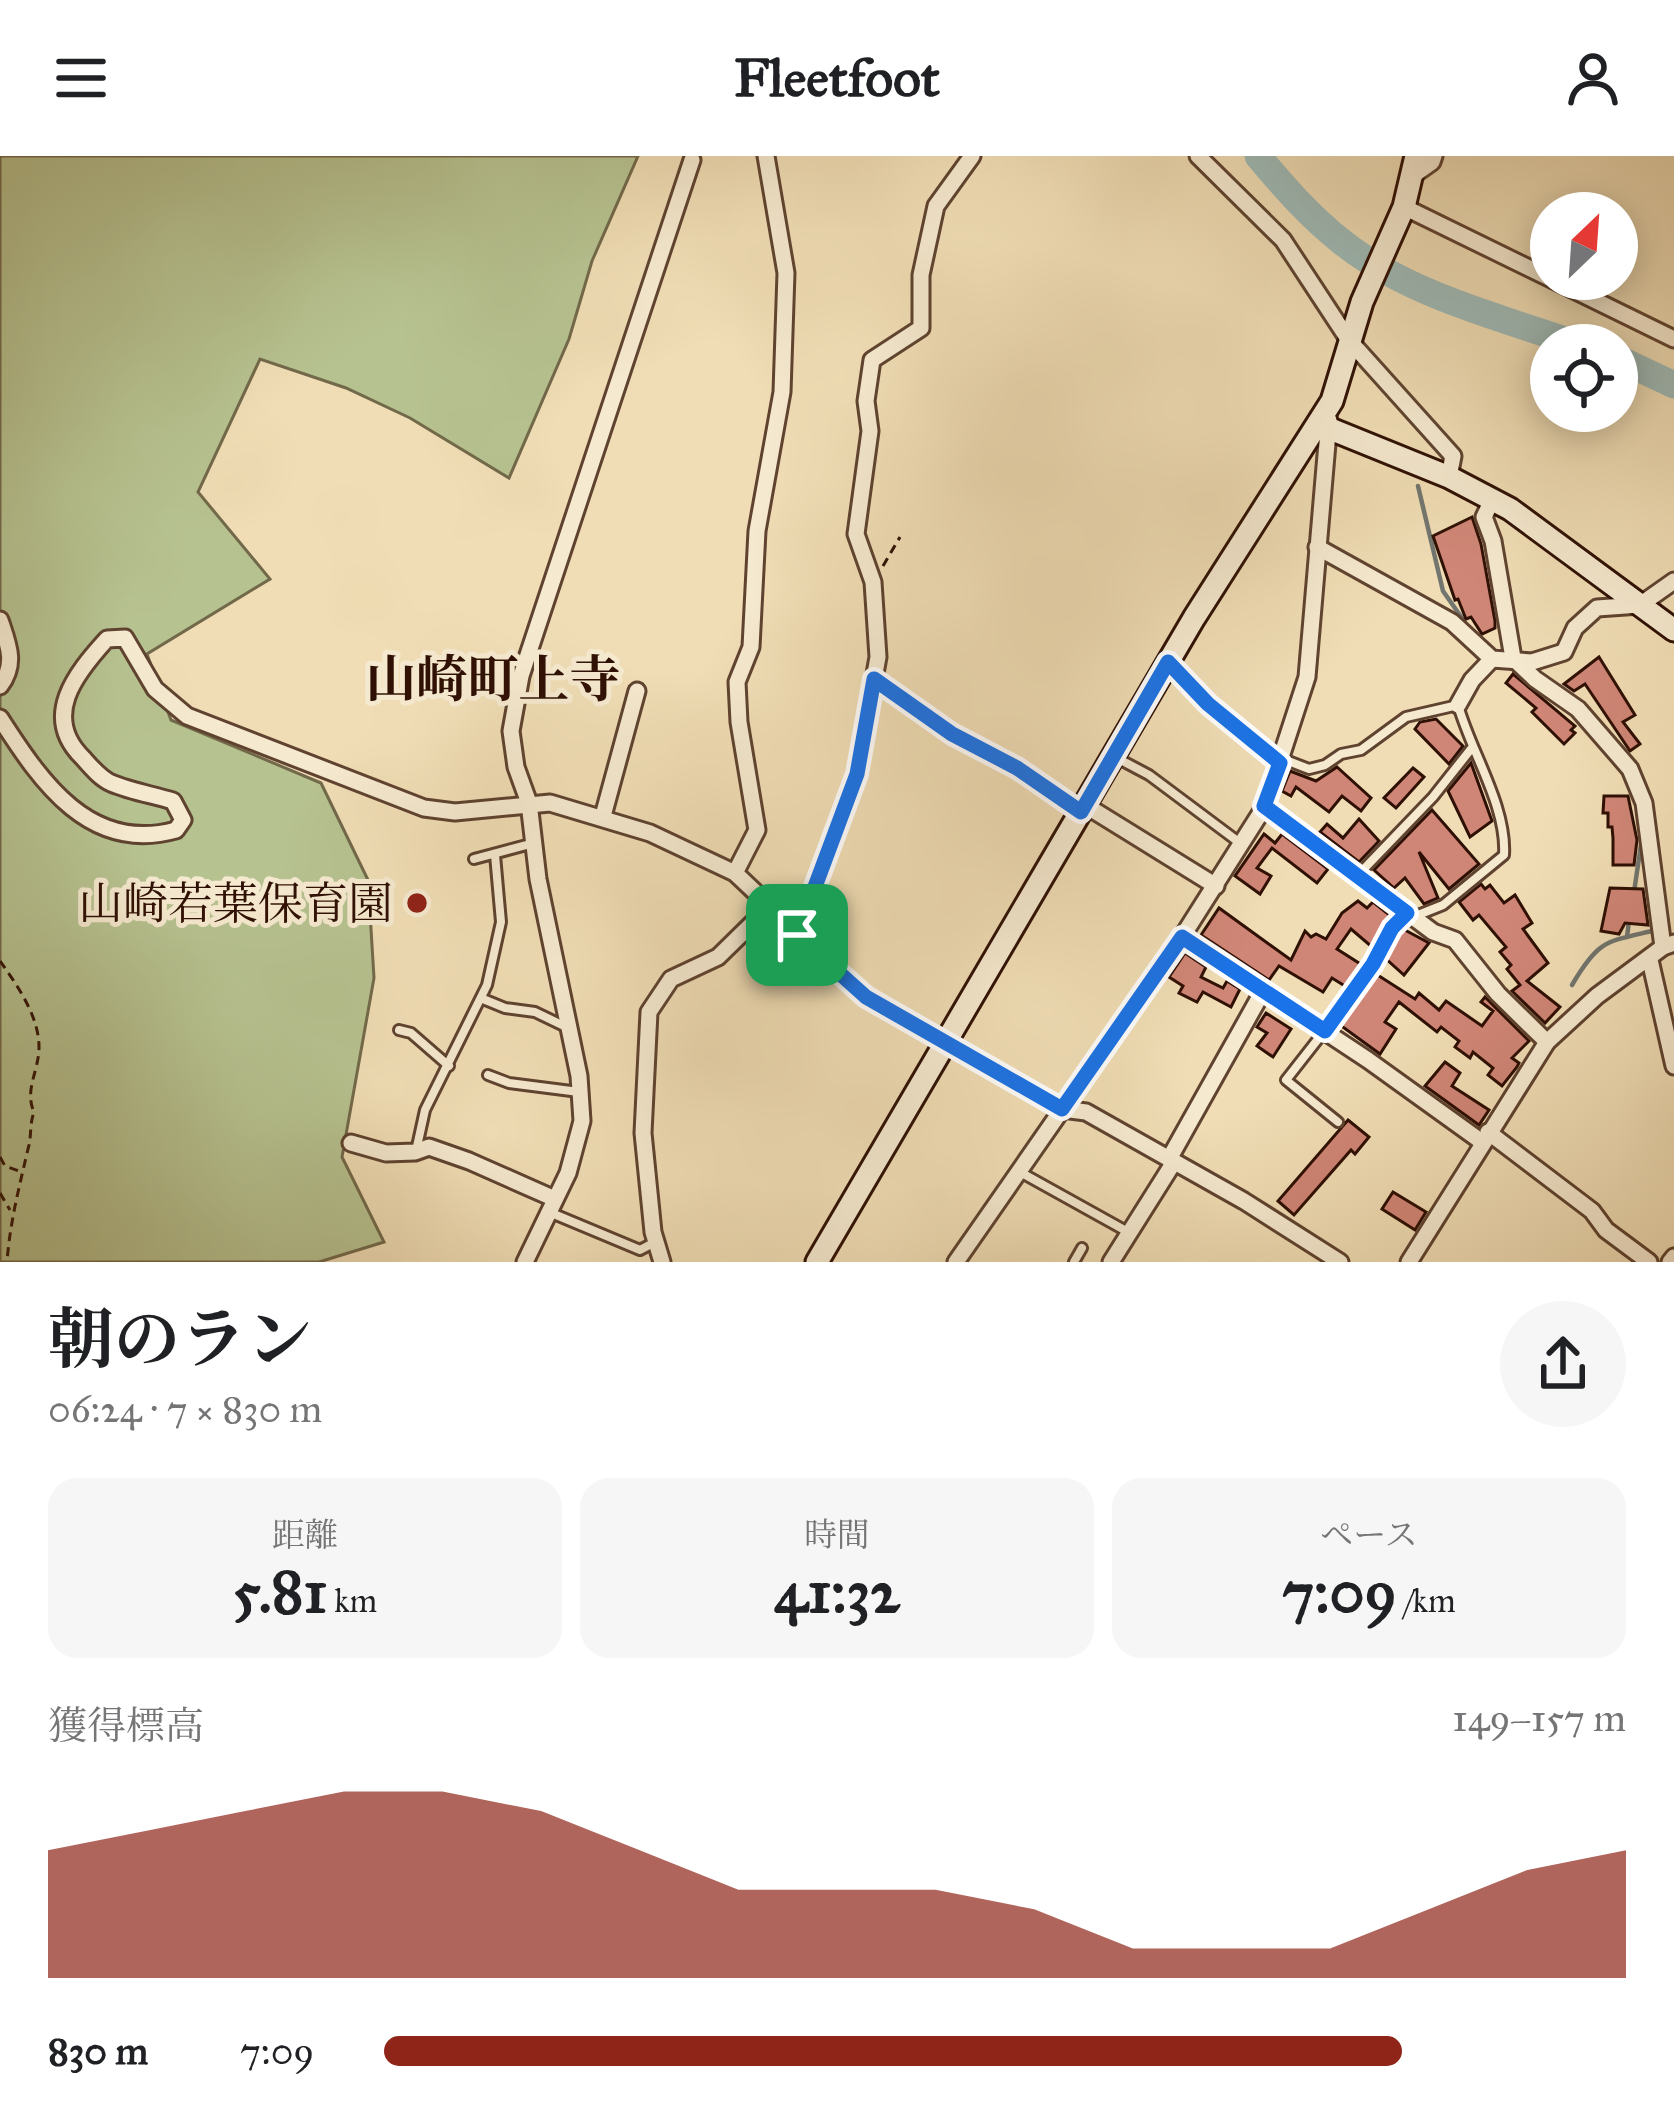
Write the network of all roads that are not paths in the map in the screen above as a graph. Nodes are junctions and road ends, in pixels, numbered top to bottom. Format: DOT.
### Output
graph roads {
  1 [pos="766,156"];
  2 [pos="972,156"];
  3 [pos="1198,156"];
  4 [pos="1434,156"];
  5 [pos="692,160"];
  6 [pos="1415,165"];
  7 [pos="1402,211"];
  8 [pos="1348,339"];
  9 [pos="1674,339"];
  10 [pos="1332,401"];
  11 [pos="1328,428"];
  12 [pos="1449,477"];
  13 [pos="1492,500"];
  14 [pos="1317,547"];
  15 [pos="1674,581"];
  16 [pos="1640,605"];
  17 [pos="0,620"];
  18 [pos="1674,630"];
  19 [pos="1513,658"];
  20 [pos="1492,659"];
  21 [pos="1168,662"];
  22 [pos="0,686"];
  23 [pos="637,691"];
  24 [pos="1458,705"];
  25 [pos="0,718"];
  26 [pos="1471,749"];
  27 [pos="1114,756"];
  28 [pos="1281,760"];
  29 [pos="529,803"];
  30 [pos="1264,806"];
  31 [pos="1083,808"];
  32 [pos="603,816"];
  33 [pos="534,844"];
  34 [pos="1241,844"];
  35 [pos="495,855"];
  36 [pos="474,859"];
  37 [pos="735,873"];
  38 [pos="1359,874"];
  39 [pos="1216,886"];
  40 [pos="768,908"];
  41 [pos="1410,915"];
  42 [pos="797,935"];
  43 [pos="1182,937"];
  44 [pos="1668,945"];
  45 [pos="1650,960"];
  46 [pos="1263,991"];
  47 [pos="483,999"];
  48 [pos="569,1029"];
  49 [pos="399,1030"];
  50 [pos="1325,1031"];
  51 [pos="1547,1042"];
  52 [pos="947,1044"];
  53 [pos="448,1066"];
  54 [pos="1674,1066"];
  55 [pos="488,1075"];
  56 [pos="580,1093"];
  57 [pos="1062,1109"];
  58 [pos="1338,1122"];
  59 [pos="1485,1137"];
  60 [pos="351,1143"];
  61 [pos="415,1152"];
  62 [pos="1171,1160"];
  63 [pos="1019,1172"];
  64 [pos="552,1206"];
  65 [pos="1129,1233"];
  66 [pos="656,1241"];
  67 [pos="1082,1248"];
  68 [pos="959,1261"];
  69 [pos="525,1262"];
  70 [pos="662,1262"];
  71 [pos="817,1262"];
  72 [pos="1073,1262"];
  73 [pos="1112,1262"];
  74 [pos="1340,1262"];
  75 [pos="1409,1262"];
  76 [pos="1649,1262"];
  1 -- 37 [label="street"];
  2 -- 42 [label="street"];
  3 -- 8 [label="street"];
  4 -- 6 [label="street"];
  5 -- 29 [label="street"];
  6 -- 7 [label="main road"];
  7 -- 8 [label="main road"];
  7 -- 9 [label="street"];
  8 -- 10 [label="main road"];
  8 -- 12 [label="street"];
  10 -- 11 [label="street"];
  10 -- 21 [label="main road"];
  11 -- 12 [label="main road"];
  11 -- 14 [label="street"];
  12 -- 13 [label="main road"];
  13 -- 16 [label="main road"];
  13 -- 19 [label="street"];
  14 -- 20 [label="street"];
  14 -- 28 [label="street"];
  15 -- 16 [label="street"];
  16 -- 18 [label="main road"];
  16 -- 19 [label="street"];
  17 -- 22 [label="street"];
  19 -- 20 [label="street"];
  19 -- 44 [label="street"];
  20 -- 24 [label="street"];
  21 -- 27 [label="main road"];
  21 -- 28 [label="lane"];
  23 -- 32 [label="street"];
  24 -- 26 [label="lane"];
  24 -- 28 [label="lane"];
  25 -- 29 [label="street"];
  26 -- 38 [label="lane"];
  26 -- 41 [label="lane"];
  27 -- 31 [label="main road"];
  27 -- 34 [label="lane"];
  28 -- 30 [label="street"];
  29 -- 32 [label="street"];
  29 -- 33 [label="street"];
  30 -- 34 [label="street"];
  30 -- 38 [label="street"];
  31 -- 39 [label="street"];
  31 -- 52 [label="main road"];
  32 -- 37 [label="street"];
  33 -- 35 [label="lane"];
  33 -- 48 [label="street"];
  34 -- 39 [label="street"];
  35 -- 36 [label="lane"];
  35 -- 47 [label="lane"];
  37 -- 40 [label="street"];
  38 -- 41 [label="street"];
  39 -- 43 [label="street"];
  40 -- 42 [label="street"];
  40 -- 66 [label="street"];
  41 -- 50 [label="lane"];
  41 -- 51 [label="street"];
  42 -- 52 [label="street"];
  43 -- 46 [label="street"];
  43 -- 57 [label="street"];
  44 -- 45 [label="street"];
  45 -- 51 [label="street"];
  45 -- 54 [label="street"];
  46 -- 50 [label="street"];
  46 -- 62 [label="street"];
  47 -- 48 [label="lane"];
  47 -- 53 [label="lane"];
  48 -- 56 [label="street"];
  49 -- 53 [label="lane"];
  50 -- 58 [label="lane"];
  50 -- 59 [label="street"];
  51 -- 59 [label="street"];
  52 -- 57 [label="street"];
  52 -- 71 [label="main road"];
  53 -- 61 [label="lane"];
  55 -- 56 [label="lane"];
  56 -- 64 [label="street"];
  57 -- 62 [label="street"];
  57 -- 63 [label="street"];
  59 -- 75 [label="street"];
  59 -- 76 [label="street"];
  60 -- 61 [label="street"];
  61 -- 64 [label="street"];
  62 -- 65 [label="street"];
  62 -- 74 [label="street"];
  63 -- 65 [label="lane"];
  63 -- 68 [label="street"];
  64 -- 66 [label="lane"];
  64 -- 69 [label="street"];
  65 -- 73 [label="street"];
  66 -- 70 [label="street"];
  67 -- 72 [label="lane"];
}
